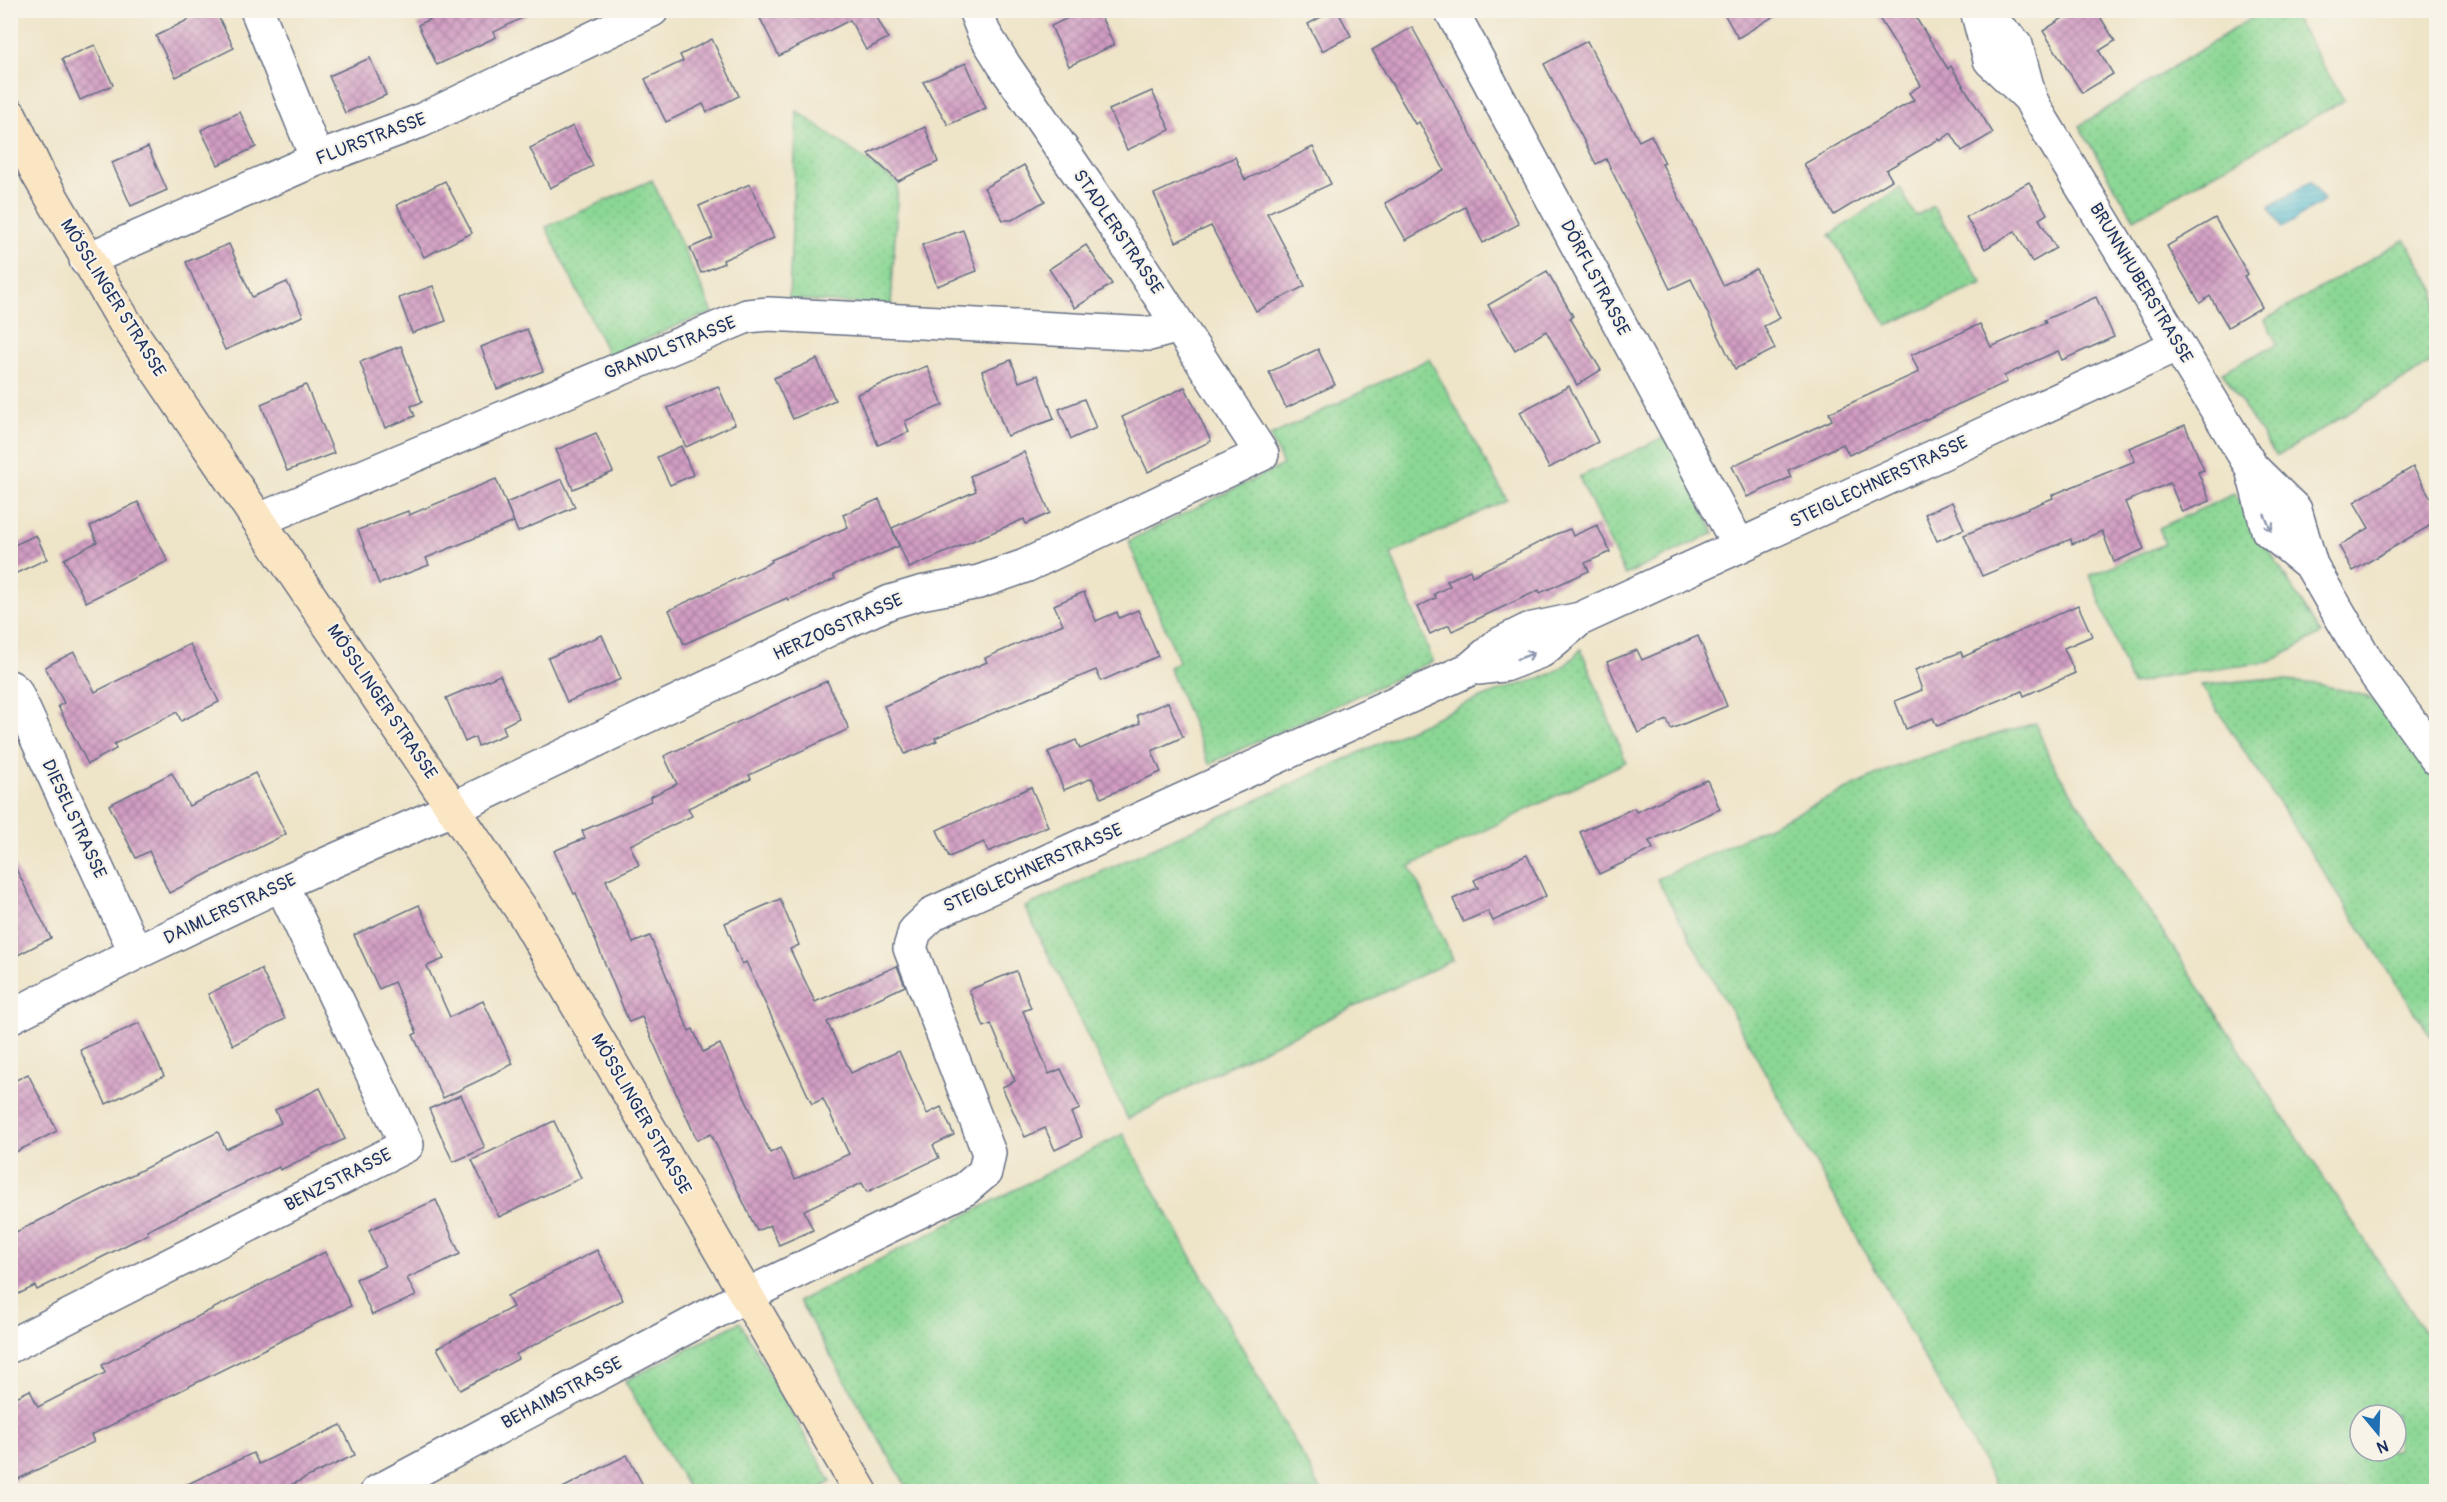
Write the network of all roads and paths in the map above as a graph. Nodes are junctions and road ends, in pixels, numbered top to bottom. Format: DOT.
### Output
graph roads {
  1 [pos="257,10"];
  2 [pos="652,10"];
  3 [pos="975,10"];
  4 [pos="1451,10"];
  5 [pos="1978,10"];
  6 [pos="10,115"];
  7 [pos="317,159"];
  8 [pos="86,260"];
  9 [pos="1179,326"];
  10 [pos="2178,345"];
  11 [pos="1262,454"];
  12 [pos="259,520"];
  13 [pos="1739,546"];
  14 [pos="10,687"];
  15 [pos="2436,758"];
  16 [pos="454,808"];
  17 [pos="281,884"];
  18 [pos="136,953"];
  19 [pos="10,1017"];
  20 [pos="747,1295"];
  21 [pos="10,1346"];
  22 [pos="377,1491"];
  23 [pos="861,1491"];
  1 -- 7 [label="street"];
  2 -- 7 [label="street, FLURSTRASSE"];
  3 -- 9 [label="street, STADLERSTRASSE"];
  4 -- 13 [label="street, DÖRFLSTRASSE"];
  5 -- 10 [label="street, BRUNNHUBERSTRASSE"];
  6 -- 8 [label="street, MÖSSLINGER STRASSE"];
  7 -- 8 [label="street, FLURSTRASSE"];
  8 -- 12 [label="street, MÖSSLINGER STRASSE"];
  9 -- 11 [label="street, STADLERSTRASSE"];
  9 -- 12 [label="street, GRANDLSTRASSE"];
  10 -- 13 [label="street, STEIGLECHNERSTRASSE"];
  10 -- 15 [label="street, BRUNNHUBERSTRASSE"];
  11 -- 16 [label="street, HERZOGSTRASSE"];
  12 -- 16 [label="street, MÖSSLINGER STRASSE"];
  13 -- 20 [label="street, STEIGLECHNERSTRASSE"];
  14 -- 18 [label="street, DIESELSTRASSE"];
  16 -- 17 [label="street, DAIMLERSTRASSE"];
  16 -- 20 [label="street, MÖSSLINGER STRASSE"];
  17 -- 18 [label="street, DAIMLERSTRASSE"];
  17 -- 21 [label="street, BENZSTRASSE"];
  18 -- 19 [label="street, DAIMLERSTRASSE"];
  20 -- 22 [label="street, BEHAIMSTRASSE"];
  20 -- 23 [label="street, MÖSSLINGER STRASSE"];
}
